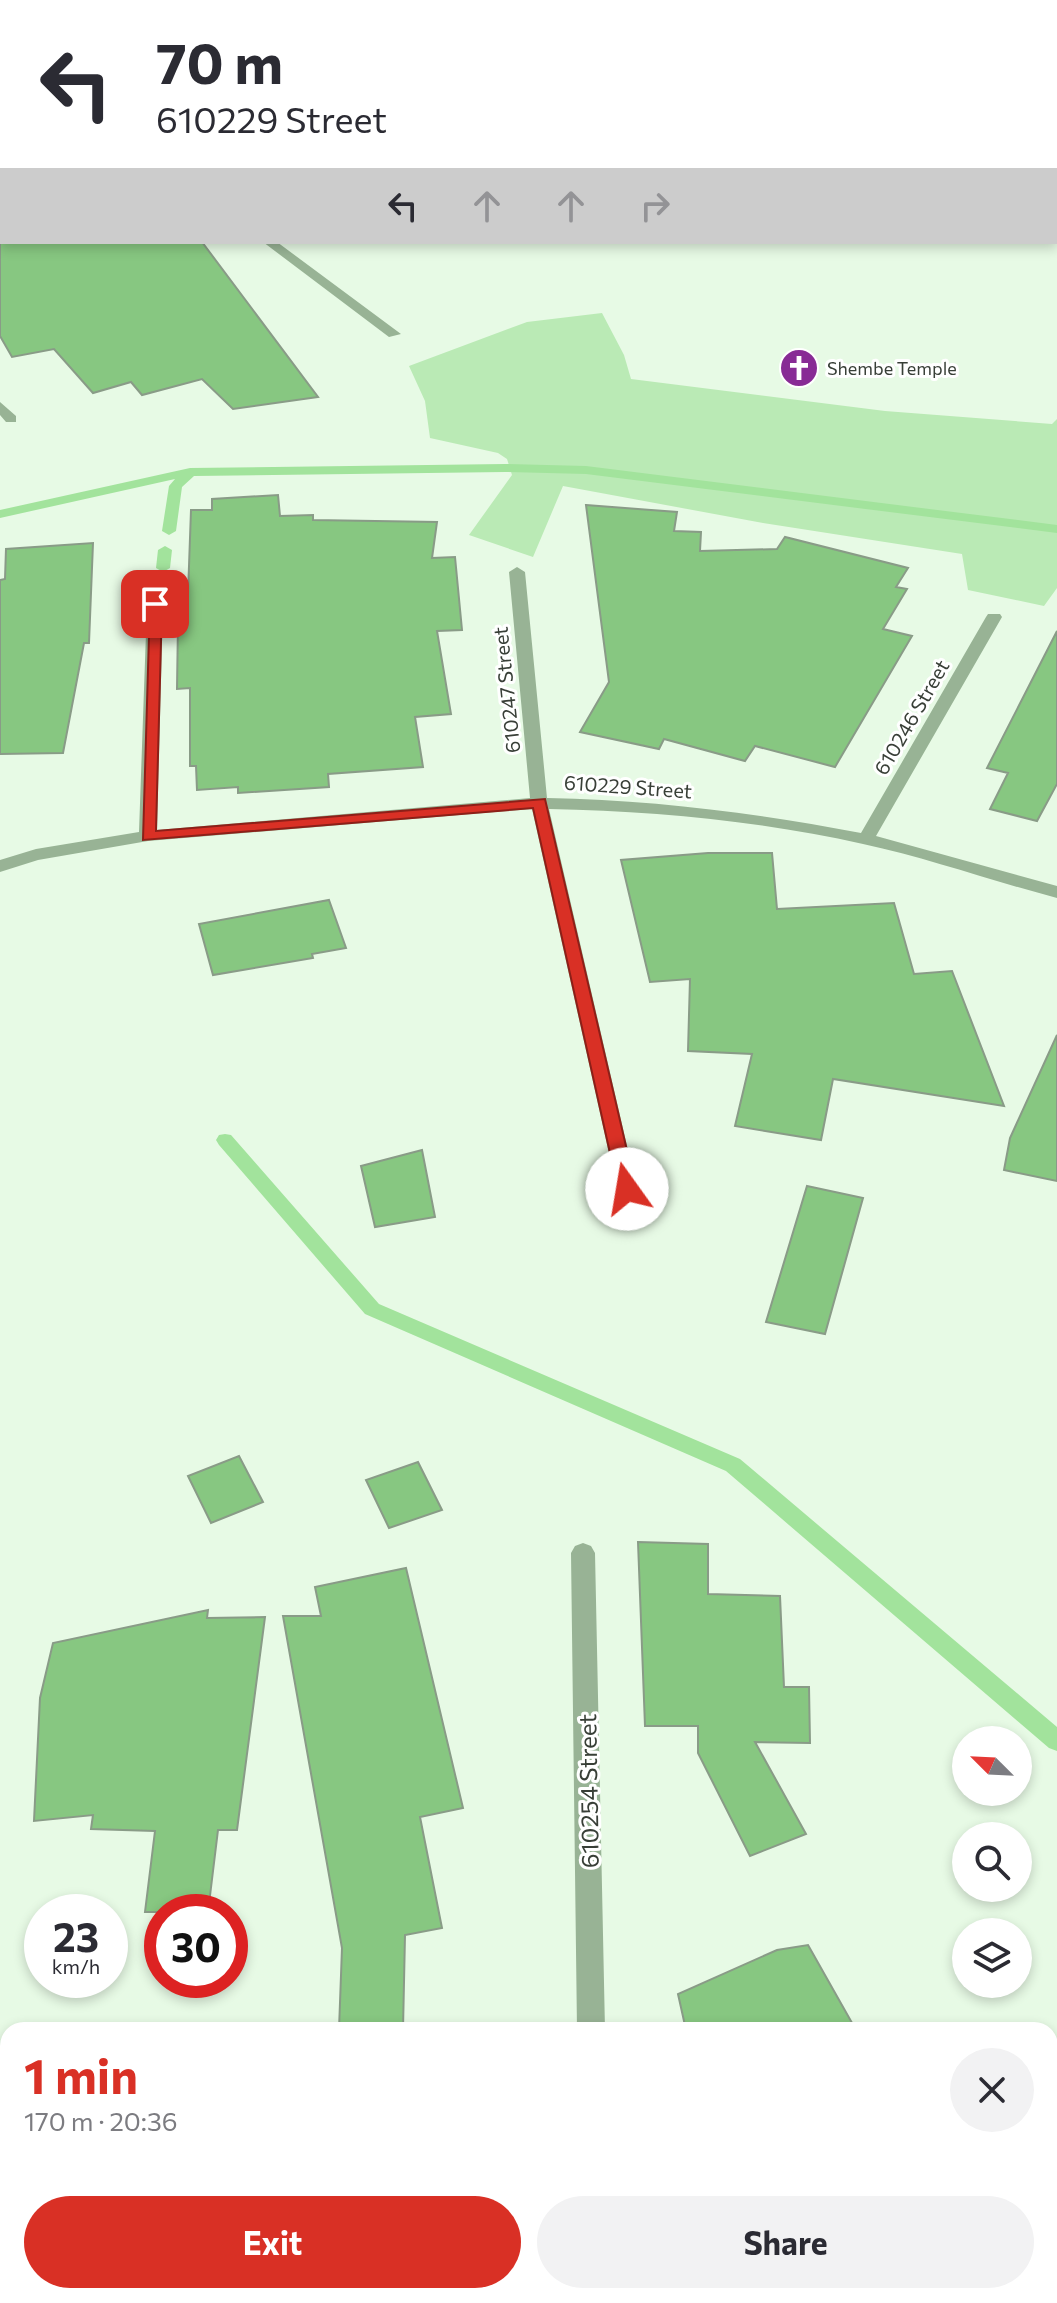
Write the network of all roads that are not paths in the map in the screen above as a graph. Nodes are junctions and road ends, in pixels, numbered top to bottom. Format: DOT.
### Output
graph roads {
  1 [pos="272,244"];
  2 [pos="394,334"];
  3 [pos="0,406"];
  4 [pos="11,419"];
  5 [pos="517,572"];
  6 [pos="155,604"];
  7 [pos="994,617"];
  8 [pos="539,803"];
  9 [pos="148,836"];
  10 [pos="866,839"];
  11 [pos="0,866"];
  12 [pos="1057,892"];
  13 [pos="627,1189"];
  14 [pos="583,1553"];
  15 [pos="591,2022"];
  1 -- 2 [label="street"];
  3 -- 4 [label="street"];
  5 -- 8 [label="street, 610247 Street"];
  6 -- 9 [label="street"];
  7 -- 10 [label="street, 610246 Street"];
  8 -- 9 [label="street, 610229 Street"];
  8 -- 10 [label="street, 610229 Street"];
  8 -- 13 [label="street, 610247 Street"];
  9 -- 11 [label="street, 610229 Street"];
  10 -- 12 [label="street, 610229 Street"];
  14 -- 15 [label="street, 610254 Street"];
}
